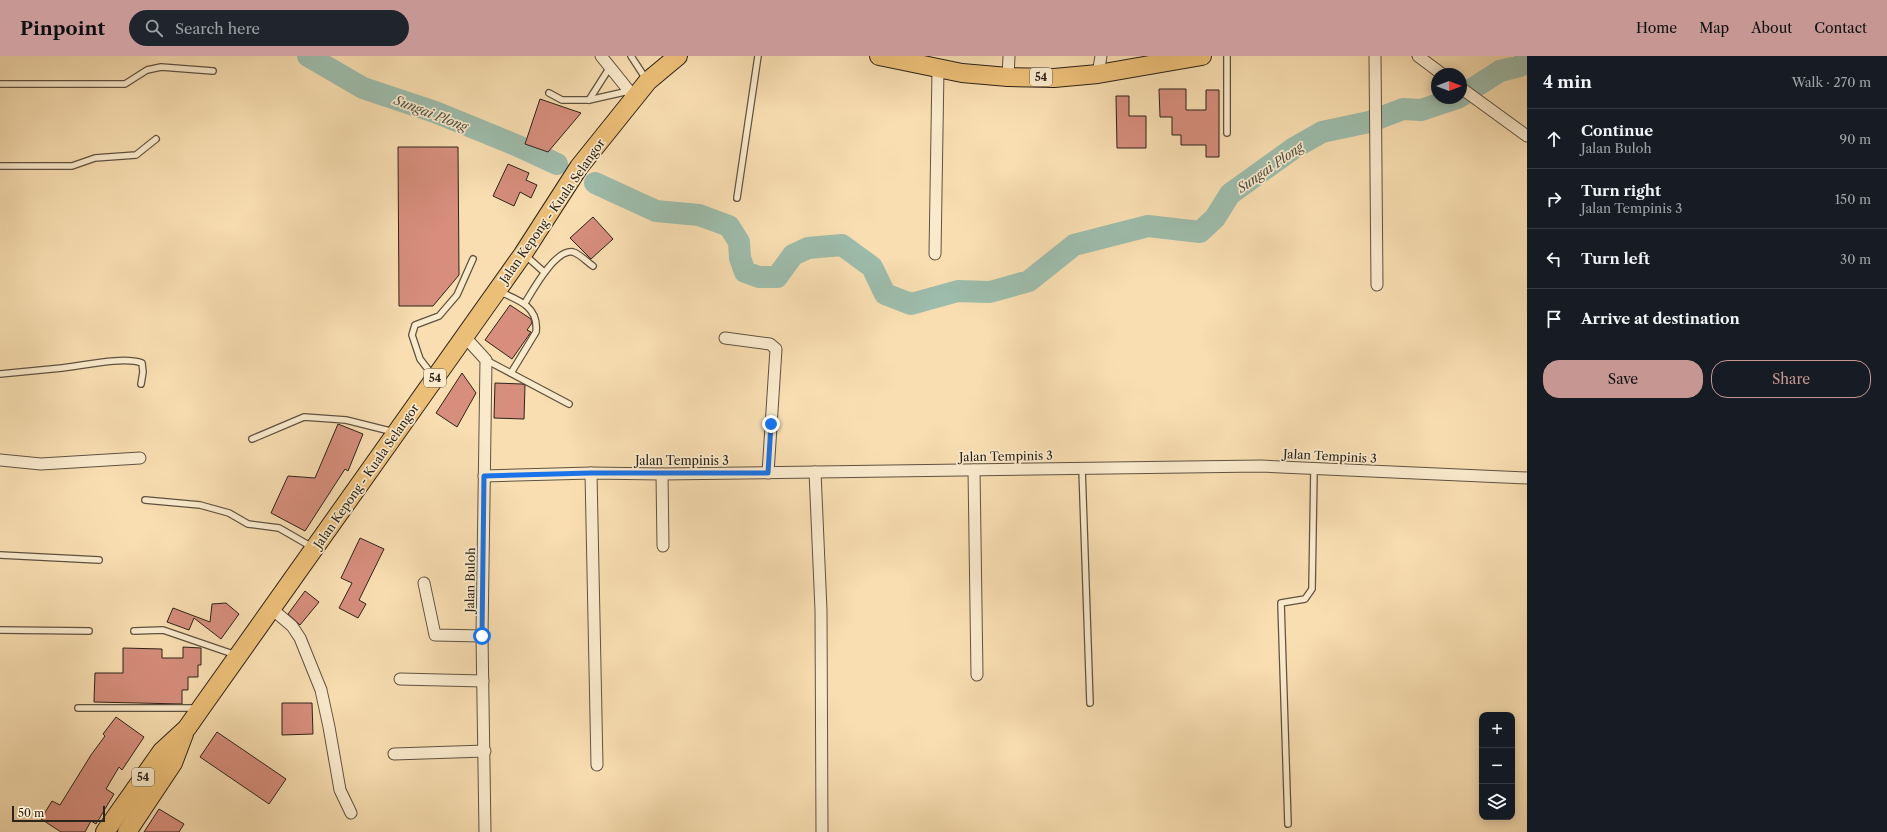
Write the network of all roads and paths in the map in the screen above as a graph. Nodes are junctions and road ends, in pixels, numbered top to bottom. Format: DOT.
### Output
graph roads {
  1 [pos="601,56"];
  2 [pos="631,56"];
  3 [pos="678,56"];
  4 [pos="758,56"];
  5 [pos="1009,56"];
  6 [pos="1101,56"];
  7 [pos="1202,56"];
  8 [pos="1227,56"];
  9 [pos="1375,56"];
  10 [pos="1418,56"];
  11 [pos="885,57"];
  12 [pos="610,67"];
  13 [pos="1434,68"];
  14 [pos="938,69"];
  15 [pos="213,71"];
  16 [pos="1098,74"];
  17 [pos="1008,77"];
  18 [pos="648,81"];
  19 [pos="0,84"];
  20 [pos="1467,92"];
  21 [pos="549,93"];
  22 [pos="632,94"];
  23 [pos="589,100"];
  24 [pos="1227,133"];
  25 [pos="1527,136"];
  26 [pos="156,139"];
  27 [pos="0,166"];
  28 [pos="736,198"];
  29 [pos="523,254"];
  30 [pos="935,254"];
  31 [pos="473,259"];
  32 [pos="593,266"];
  33 [pos="544,272"];
  34 [pos="1377,285"];
  35 [pos="497,290"];
  36 [pos="525,303"];
  37 [pos="465,336"];
  38 [pos="725,338"];
  39 [pos="486,360"];
  40 [pos="511,373"];
  41 [pos="0,374"];
  42 [pos="435,379"];
  43 [pos="141,384"];
  44 [pos="568,404"];
  45 [pos="396,433"];
  46 [pos="252,439"];
  47 [pos="140,458"];
  48 [pos="0,460"];
  49 [pos="1082,468"];
  50 [pos="1314,468"];
  51 [pos="974,470"];
  52 [pos="815,472"];
  53 [pos="591,473"];
  54 [pos="768,473"];
  55 [pos="662,474"];
  56 [pos="484,476"];
  57 [pos="1527,478"];
  58 [pos="146,500"];
  59 [pos="663,546"];
  60 [pos="314,548"];
  61 [pos="0,555"];
  62 [pos="99,560"];
  63 [pos="424,583"];
  64 [pos="272,609"];
  65 [pos="0,630"];
  66 [pos="88,631"];
  67 [pos="134,631"];
  68 [pos="482,636"];
  69 [pos="238,656"];
  70 [pos="977,675"];
  71 [pos="400,679"];
  72 [pos="483,681"];
  73 [pos="1090,703"];
  74 [pos="78,708"];
  75 [pos="201,708"];
  76 [pos="187,728"];
  77 [pos="485,751"];
  78 [pos="394,754"];
  79 [pos="597,765"];
  80 [pos="351,813"];
  81 [pos="1288,824"];
  82 [pos="105,832"];
  83 [pos="127,832"];
  84 [pos="485,832"];
  85 [pos="822,832"];
  1 -- 12 [label="street"];
  2 -- 18 [label="lane"];
  3 -- 18 [label="highway, Jalan Kepong - Kuala Selangor / 54"];
  4 -- 28 [label="lane"];
  5 -- 17 [label="street"];
  6 -- 16 [label="street"];
  7 -- 16 [label="highway, 54"];
  8 -- 24 [label="lane"];
  9 -- 34 [label="street"];
  10 -- 13 [label="street"];
  11 -- 14 [label="highway, 54"];
  12 -- 22 [label="street"];
  12 -- 23 [label="lane"];
  14 -- 17 [label="highway, 54"];
  14 -- 30 [label="street"];
  15 -- 19 [label="lane"];
  16 -- 17 [label="highway, 54"];
  18 -- 22 [label="highway, Jalan Kepong - Kuala Selangor / 54"];
  20 -- 25 [label="street"];
  21 -- 23 [label="lane"];
  22 -- 23 [label="lane"];
  22 -- 29 [label="highway, Jalan Kepong - Kuala Selangor / 54"];
  26 -- 27 [label="lane"];
  29 -- 33 [label="lane"];
  29 -- 35 [label="highway, Jalan Kepong - Kuala Selangor / 54"];
  31 -- 42 [label="lane"];
  32 -- 33 [label="lane"];
  33 -- 36 [label="lane"];
  35 -- 36 [label="lane"];
  35 -- 37 [label="highway, Jalan Kepong - Kuala Selangor / 54"];
  36 -- 40 [label="lane"];
  37 -- 39 [label="street"];
  37 -- 42 [label="highway, Jalan Kepong - Kuala Selangor / 54"];
  38 -- 54 [label="street"];
  39 -- 40 [label="lane"];
  39 -- 56 [label="street, Jalan Buloh"];
  40 -- 44 [label="lane"];
  41 -- 43 [label="lane"];
  42 -- 45 [label="highway, Jalan Kepong - Kuala Selangor / 54"];
  45 -- 46 [label="lane"];
  45 -- 60 [label="highway, Jalan Kepong - Kuala Selangor / 54"];
  47 -- 48 [label="street"];
  49 -- 50 [label="street, Jalan Tempinis 3"];
  49 -- 51 [label="street, Jalan Tempinis 3"];
  49 -- 73 [label="lane"];
  50 -- 57 [label="street, Jalan Tempinis 3"];
  50 -- 81 [label="lane"];
  51 -- 52 [label="street, Jalan Tempinis 3"];
  51 -- 70 [label="street"];
  52 -- 54 [label="street, Jalan Tempinis 3"];
  52 -- 85 [label="street"];
  53 -- 55 [label="street, Jalan Tempinis 3"];
  53 -- 56 [label="street, Jalan Tempinis 3"];
  53 -- 79 [label="street"];
  54 -- 55 [label="street, Jalan Tempinis 3"];
  55 -- 59 [label="street"];
  56 -- 68 [label="street, Jalan Buloh"];
  58 -- 60 [label="lane"];
  60 -- 64 [label="highway, Jalan Kepong - Kuala Selangor / 54"];
  61 -- 62 [label="lane"];
  63 -- 68 [label="street"];
  64 -- 69 [label="highway, Jalan Kepong - Kuala Selangor / 54"];
  64 -- 80 [label="street"];
  65 -- 66 [label="lane"];
  67 -- 69 [label="lane"];
  68 -- 72 [label="street, Jalan Buloh"];
  69 -- 75 [label="highway, Jalan Kepong - Kuala Selangor / 54"];
  71 -- 72 [label="street"];
  72 -- 77 [label="street, Jalan Buloh"];
  74 -- 75 [label="lane"];
  75 -- 76 [label="highway, Jalan Kepong - Kuala Selangor / 54"];
  76 -- 82 [label="highway, Jalan Kepong - Kuala Selangor / 54"];
  76 -- 83 [label="highway, Jalan Kepong - Kuala Selangor / 54"];
  77 -- 78 [label="street"];
  77 -- 84 [label="street, Jalan Buloh"];
}
